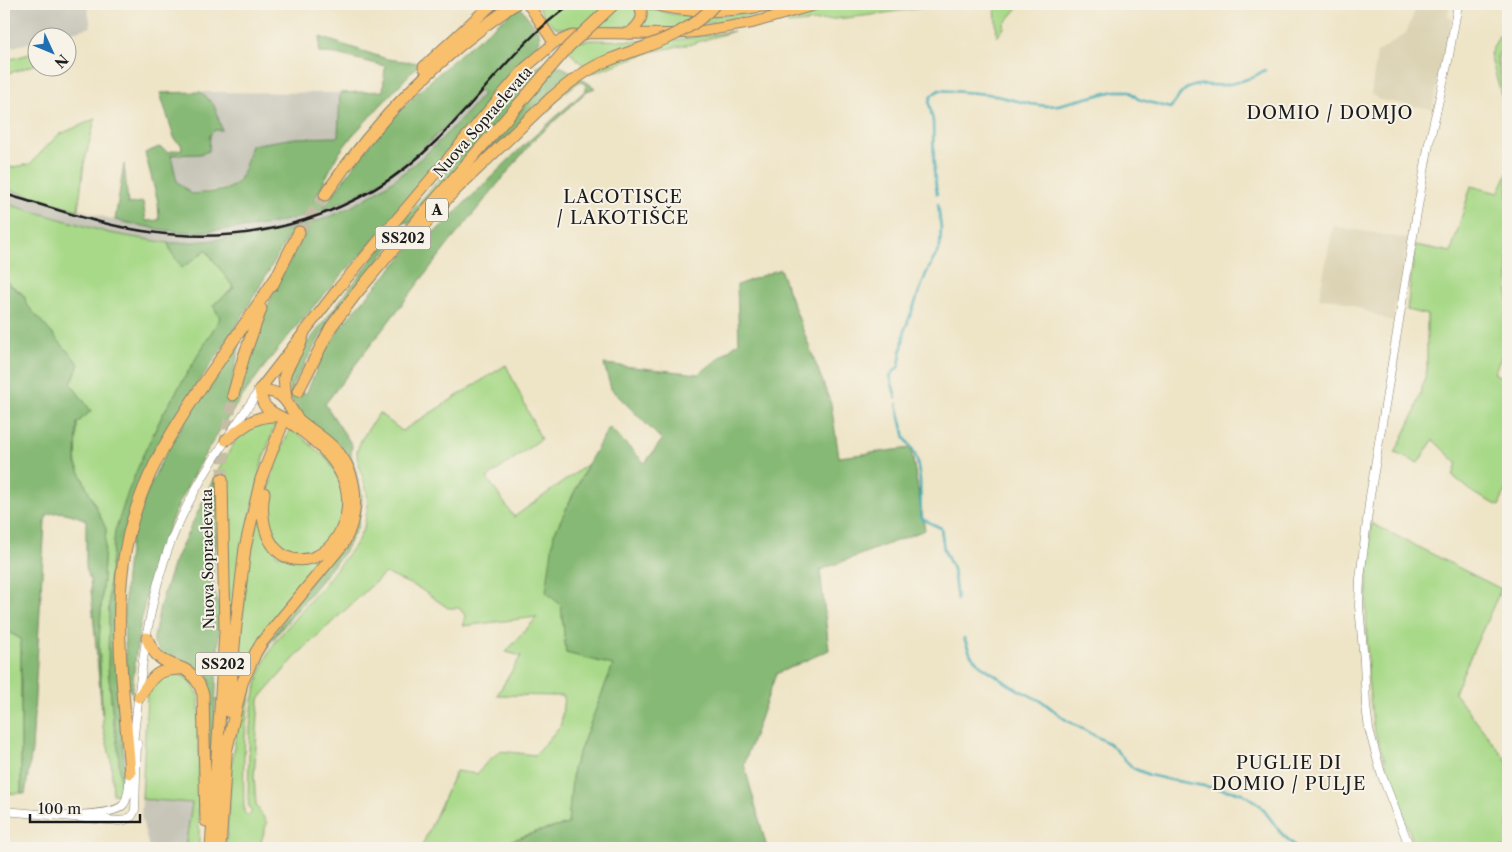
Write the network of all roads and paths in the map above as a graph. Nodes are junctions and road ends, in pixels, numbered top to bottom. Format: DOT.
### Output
graph roads {
  1 [pos="492,4"];
  2 [pos="528,4"];
  3 [pos="614,4"];
  4 [pos="638,4"];
  5 [pos="651,4"];
  6 [pos="715,4"];
  7 [pos="779,4"];
  8 [pos="818,4"];
  9 [pos="1458,4"];
  10 [pos="511,6"];
  11 [pos="628,34"];
  12 [pos="554,43"];
  13 [pos="344,168"];
  14 [pos="325,195"];
  15 [pos="300,232"];
  16 [pos="274,279"];
  17 [pos="332,327"];
  18 [pos="304,332"];
  19 [pos="260,389"];
  20 [pos="298,391"];
  21 [pos="233,395"];
  22 [pos="286,400"];
  23 [pos="279,421"];
  24 [pos="226,440"];
  25 [pos="273,447"];
  26 [pos="222,480"];
  27 [pos="147,638"];
  28 [pos="182,669"];
  29 [pos="139,697"];
  30 [pos="136,719"];
  31 [pos="227,748"];
  32 [pos="130,773"];
  33 [pos="4,811"];
  34 [pos="67,816"];
  35 [pos="206,848"];
  36 [pos="211,848"];
  37 [pos="220,848"];
  38 [pos="1410,848"];
  1 -- 13 [label="highway"];
  2 -- 12 [label="main road"];
  3 -- 17 [label="highway, Nuova Sopraelevata / SS202, bridge"];
  4 -- 11 [label="main road"];
  5 -- 7 [label="main road"];
  6 -- 17 [label="highway, A, bridge"];
  8 -- 11 [label="main road"];
  9 -- 38 [label="street"];
  10 -- 13 [label="highway"];
  11 -- 12 [label="main road"];
  12 -- 18 [label="main road"];
  13 -- 14 [label="highway"];
  15 -- 16 [label="highway"];
  16 -- 21 [label="highway"];
  16 -- 32 [label="highway"];
  17 -- 20 [label="highway, Nuova Sopraelevata / SS202"];
  18 -- 19 [label="main road"];
  18 -- 22 [label="highway"];
  19 -- 22 [label="highway"];
  19 -- 23 [label="highway"];
  19 -- 24 [label="street"];
  22 -- 31 [label="highway"];
  23 -- 24 [label="highway"];
  23 -- 25 [label="highway, Nuova Sopraelevata / SS202"];
  23 -- 25 [label="highway"];
  24 -- 27 [label="street"];
  25 -- 31 [label="highway, Nuova Sopraelevata / SS202"];
  26 -- 36 [label="highway, Nuova Sopraelevata / SS202"];
  27 -- 28 [label="highway"];
  27 -- 29 [label="street"];
  28 -- 29 [label="highway"];
  28 -- 35 [label="highway"];
  29 -- 30 [label="street"];
  30 -- 32 [label="street"];
  30 -- 34 [label="street"];
  31 -- 37 [label="highway, Nuova Sopraelevata / SS202"];
  32 -- 34 [label="street"];
  33 -- 34 [label="street"];
}
